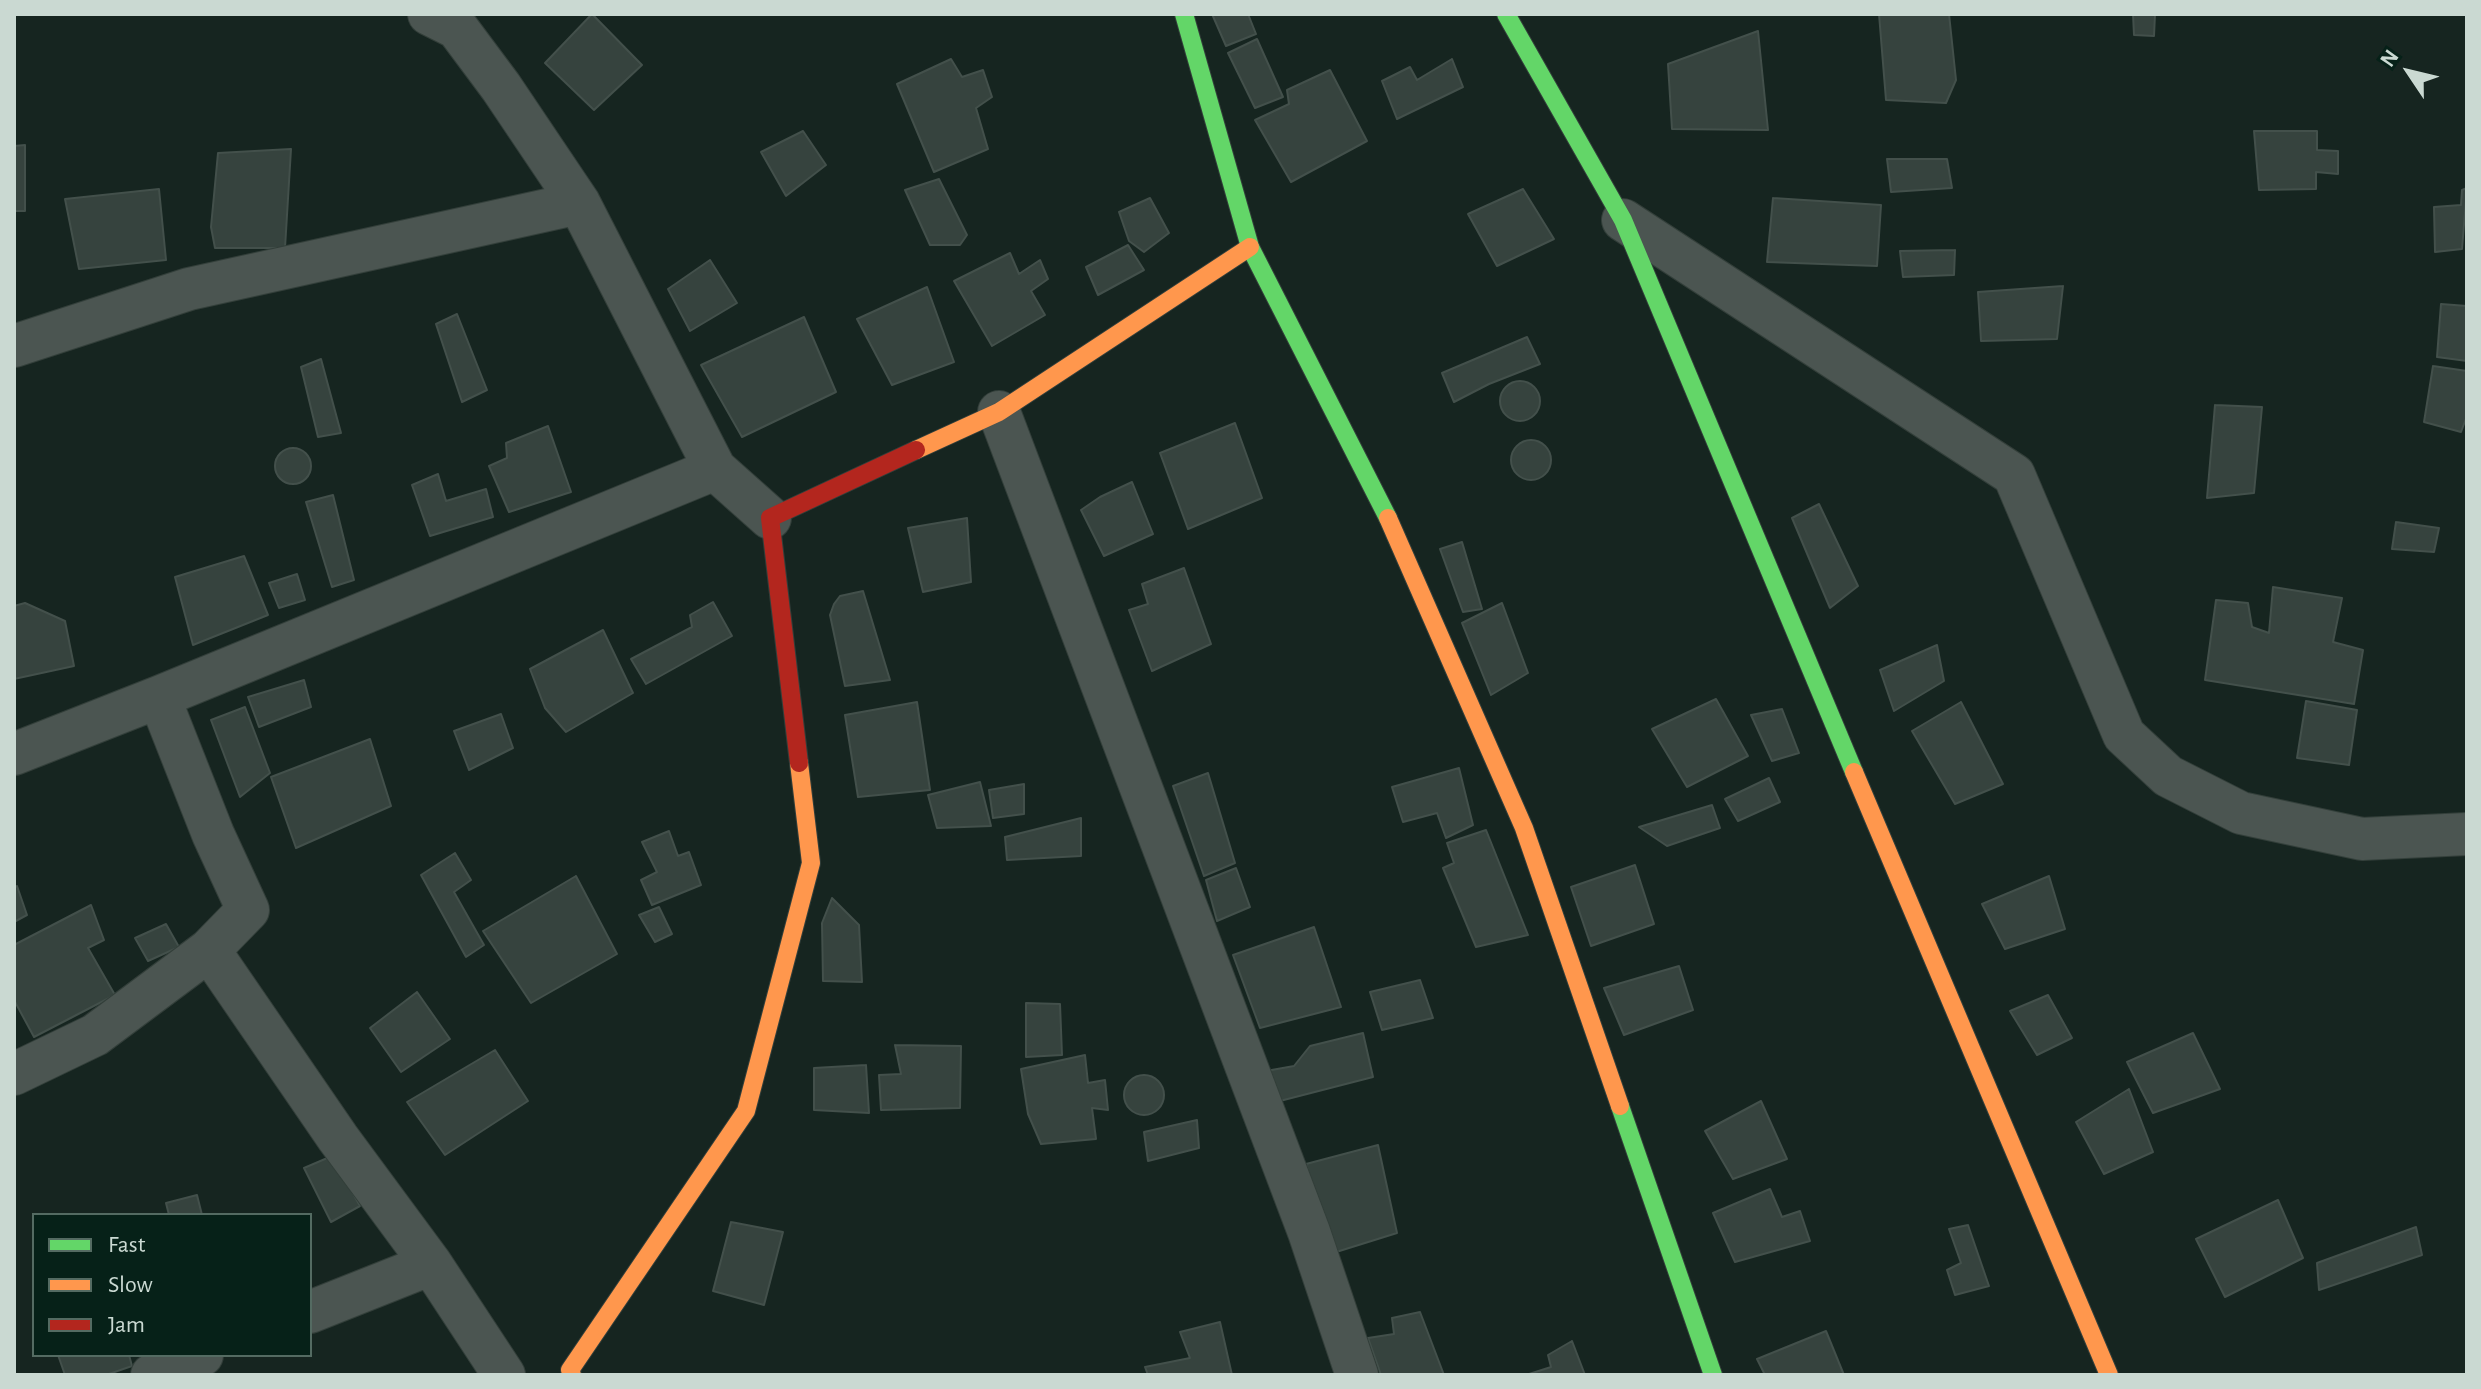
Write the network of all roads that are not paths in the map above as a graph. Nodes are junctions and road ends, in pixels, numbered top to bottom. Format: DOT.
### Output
graph roads {
  1 [pos="429,14"];
  2 [pos="1184,14"];
  3 [pos="1506,14"];
  4 [pos="579,203"];
  5 [pos="1623,220"];
  6 [pos="1250,247"];
  7 [pos="14,346"];
  8 [pos="999,412"];
  9 [pos="715,469"];
  10 [pos="770,518"];
  11 [pos="159,697"];
  12 [pos="14,754"];
  13 [pos="2467,834"];
  14 [pos="209,950"];
  15 [pos="14,1074"];
  16 [pos="431,1264"];
  17 [pos="312,1311"];
  18 [pos="197,1357"];
  19 [pos="568,1373"];
  20 [pos="152,1375"];
  21 [pos="504,1375"];
  22 [pos="1357,1375"];
  23 [pos="1713,1375"];
  24 [pos="2109,1375"];
  1 -- 4 [label="street"];
  2 -- 6 [label="street"];
  3 -- 5 [label="street"];
  4 -- 7 [label="street"];
  4 -- 9 [label="street"];
  5 -- 13 [label="street"];
  5 -- 24 [label="street"];
  6 -- 8 [label="street"];
  6 -- 23 [label="street"];
  8 -- 10 [label="street"];
  8 -- 22 [label="street"];
  9 -- 10 [label="street"];
  9 -- 11 [label="street"];
  10 -- 19 [label="street"];
  11 -- 12 [label="street"];
  11 -- 14 [label="street"];
  14 -- 15 [label="street"];
  14 -- 16 [label="street"];
  16 -- 17 [label="street"];
  16 -- 21 [label="street"];
  18 -- 20 [label="street"];
}
